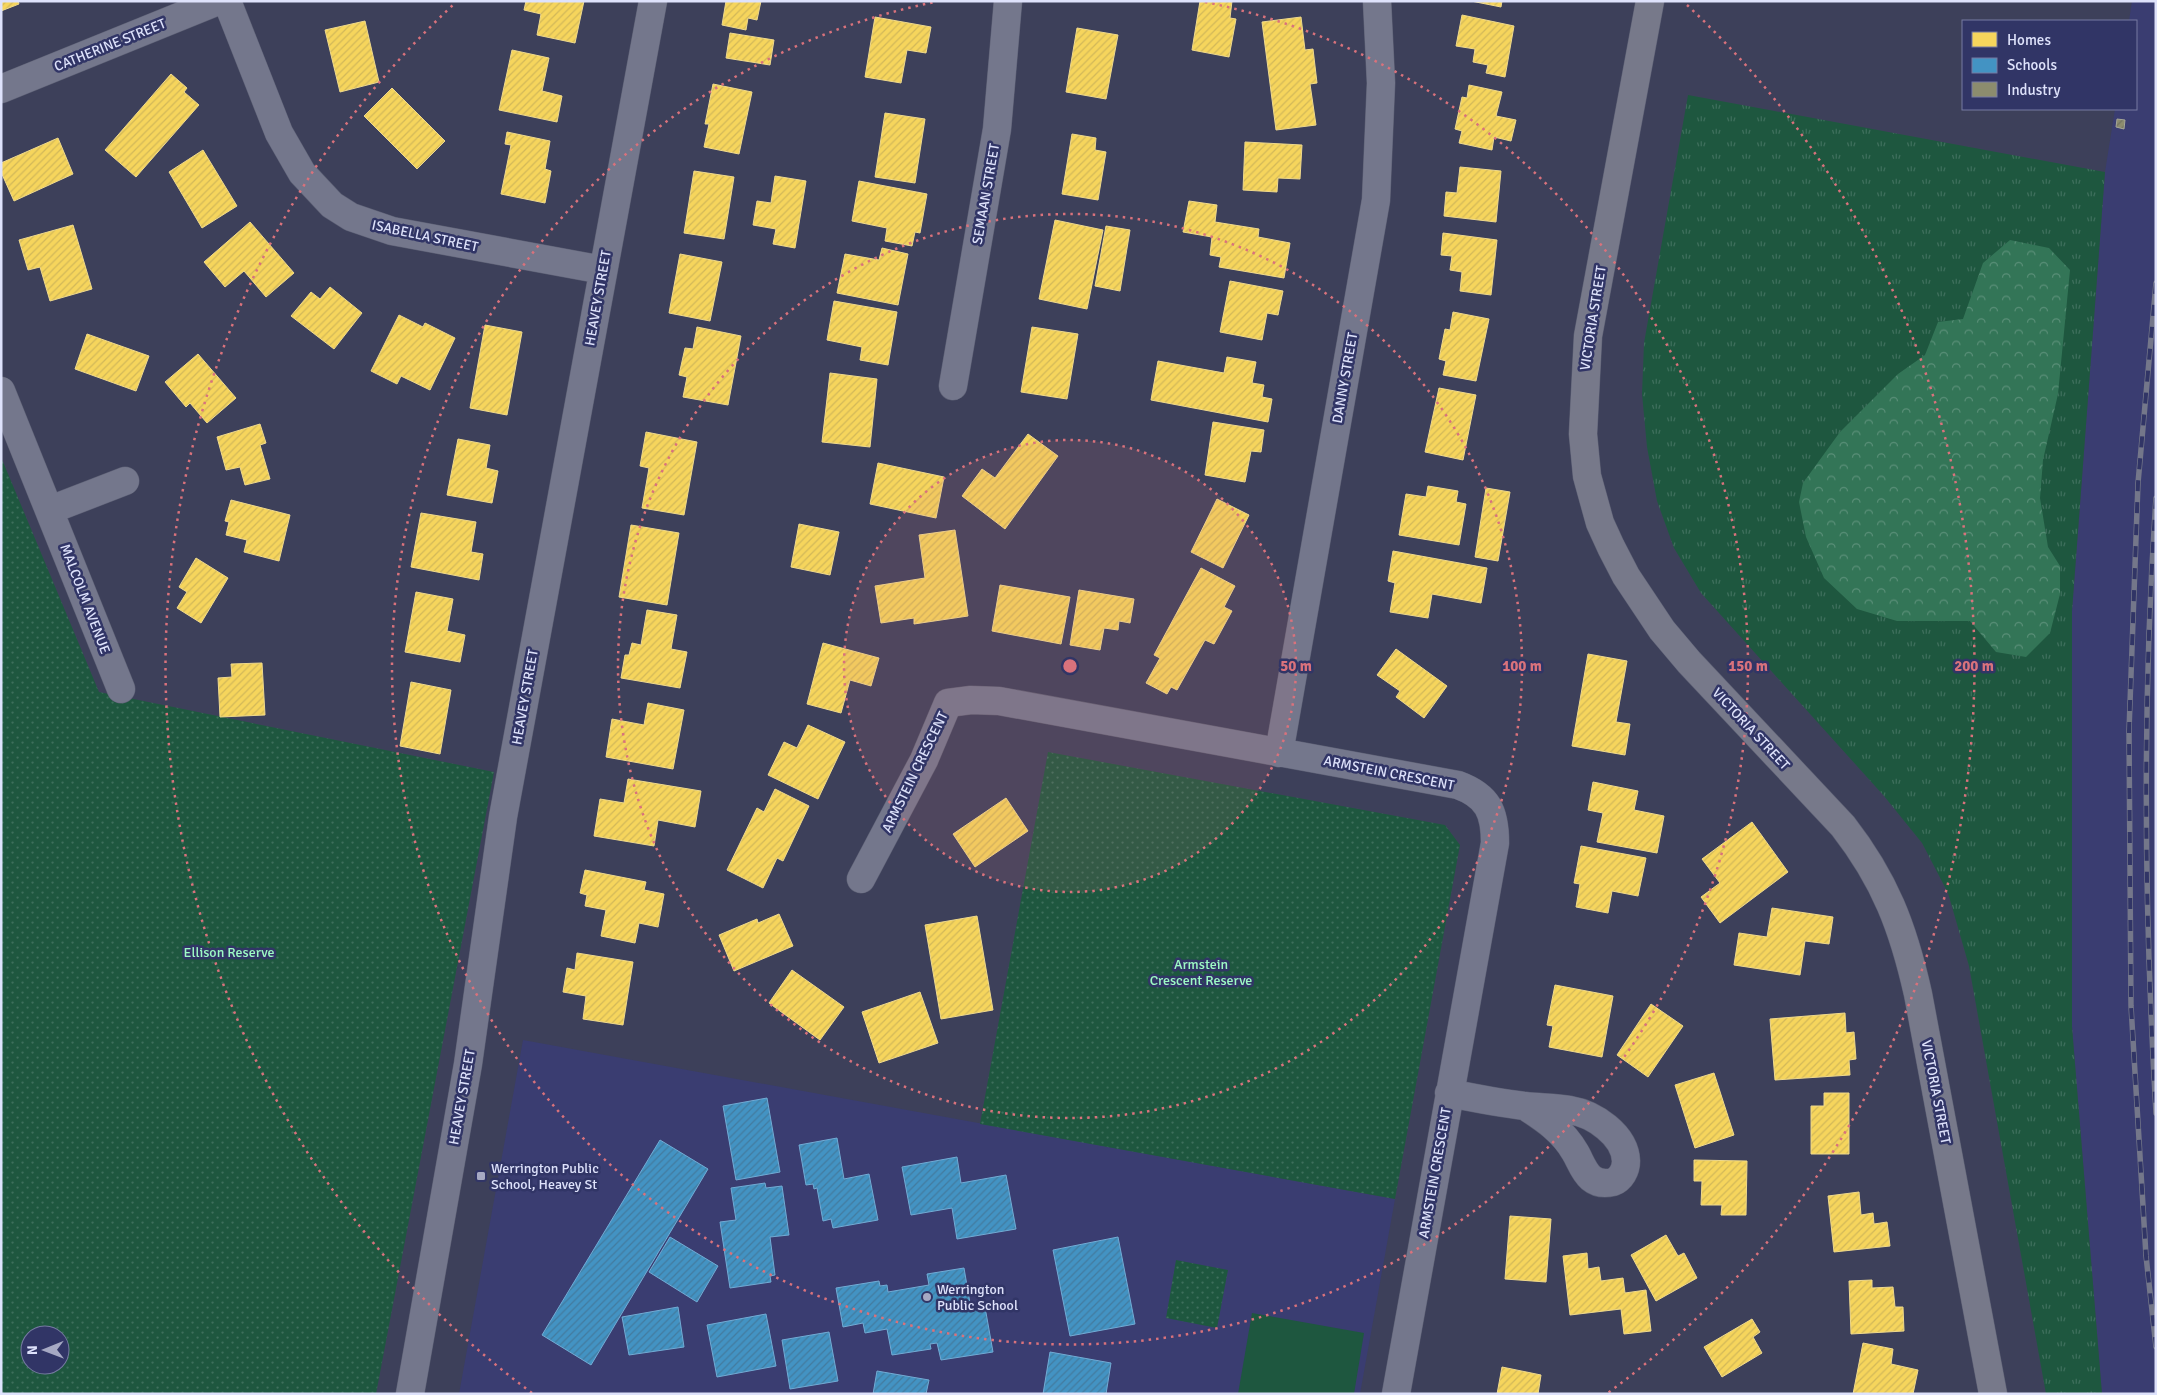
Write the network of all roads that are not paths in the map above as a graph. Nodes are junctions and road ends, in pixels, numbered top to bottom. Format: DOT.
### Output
graph roads {
  1 [pos="218,1"];
  2 [pos="227,1"];
  3 [pos="652,1"];
  4 [pos="1008,1"];
  5 [pos="1377,1"];
  6 [pos="1650,1"];
  7 [pos="1,89"];
  8 [pos="604,270"];
  9 [pos="953,386"];
  10 [pos="1,391"];
  11 [pos="125,481"];
  12 [pos="50,510"];
  13 [pos="120,689"];
  14 [pos="1279,753"];
  15 [pos="861,879"];
  16 [pos="1449,1093"];
  17 [pos="1525,1106"];
  18 [pos="410,1394"];
  19 [pos="1396,1394"];
  20 [pos="1993,1394"];
  1 -- 7 [label="street, CATHERINE STREET"];
  2 -- 8 [label="street, ISABELLA STREET"];
  3 -- 8 [label="street, HEAVEY STREET"];
  4 -- 9 [label="street, SEMAAN STREET"];
  5 -- 14 [label="street, DANNY STREET"];
  6 -- 20 [label="street, VICTORIA STREET"];
  8 -- 18 [label="street, HEAVEY STREET"];
  10 -- 12 [label="street, MALCOLM AVENUE"];
  11 -- 12 [label="street"];
  12 -- 13 [label="street, MALCOLM AVENUE"];
  14 -- 15 [label="street, ARMSTEIN CRESCENT"];
  14 -- 16 [label="street, ARMSTEIN CRESCENT"];
  16 -- 17 [label="street"];
  16 -- 19 [label="street, ARMSTEIN CRESCENT"];
}
